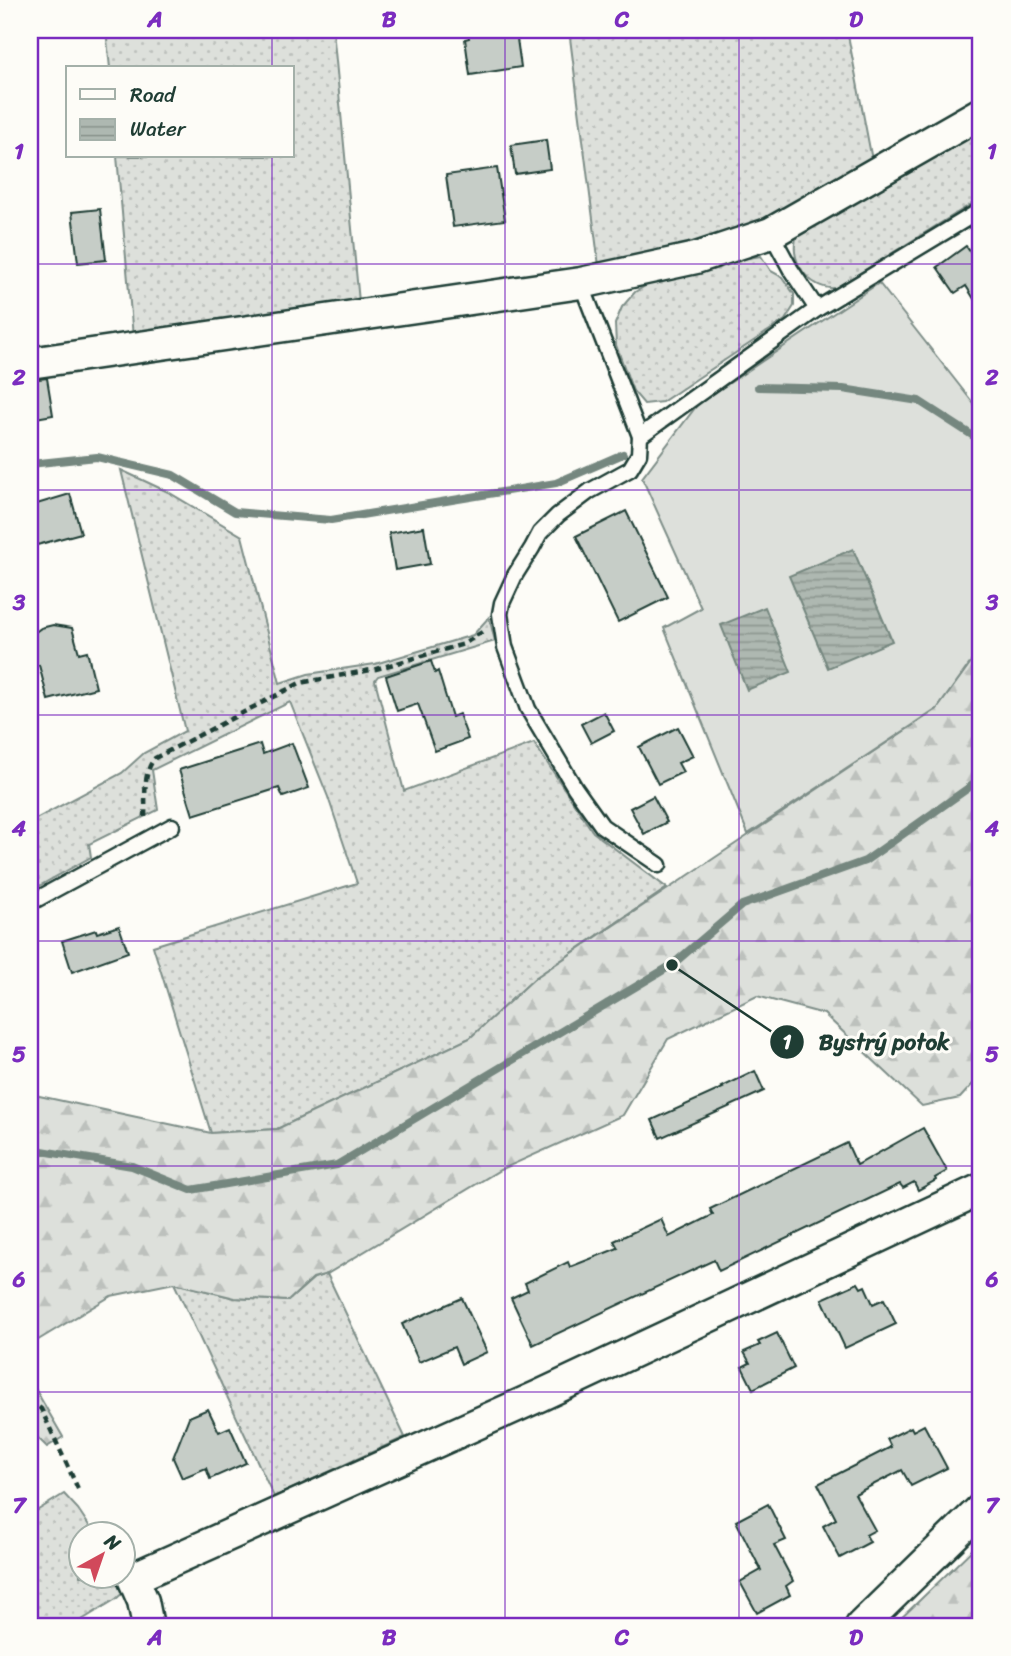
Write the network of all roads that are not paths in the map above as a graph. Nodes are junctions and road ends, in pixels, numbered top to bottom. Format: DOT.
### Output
graph roads {
  1 [pos="981,113"];
  2 [pos="981,210"];
  3 [pos="771,233"];
  4 [pos="581,283"];
  5 [pos="817,309"];
  6 [pos="30,363"];
  7 [pos="640,436"];
  8 [pos="172,826"];
  9 [pos="659,865"];
  10 [pos="30,903"];
  11 [pos="981,1189"];
  12 [pos="981,1509"];
  13 [pos="148,1626"];
  14 [pos="861,1626"];
  1 -- 3 [label="street"];
  2 -- 5 [label="lane"];
  3 -- 4 [label="street"];
  3 -- 5 [label="lane"];
  4 -- 6 [label="street"];
  4 -- 7 [label="lane"];
  5 -- 7 [label="lane"];
  7 -- 9 [label="lane"];
  8 -- 10 [label="lane"];
  11 -- 13 [label="street"];
  12 -- 14 [label="street"];
}
